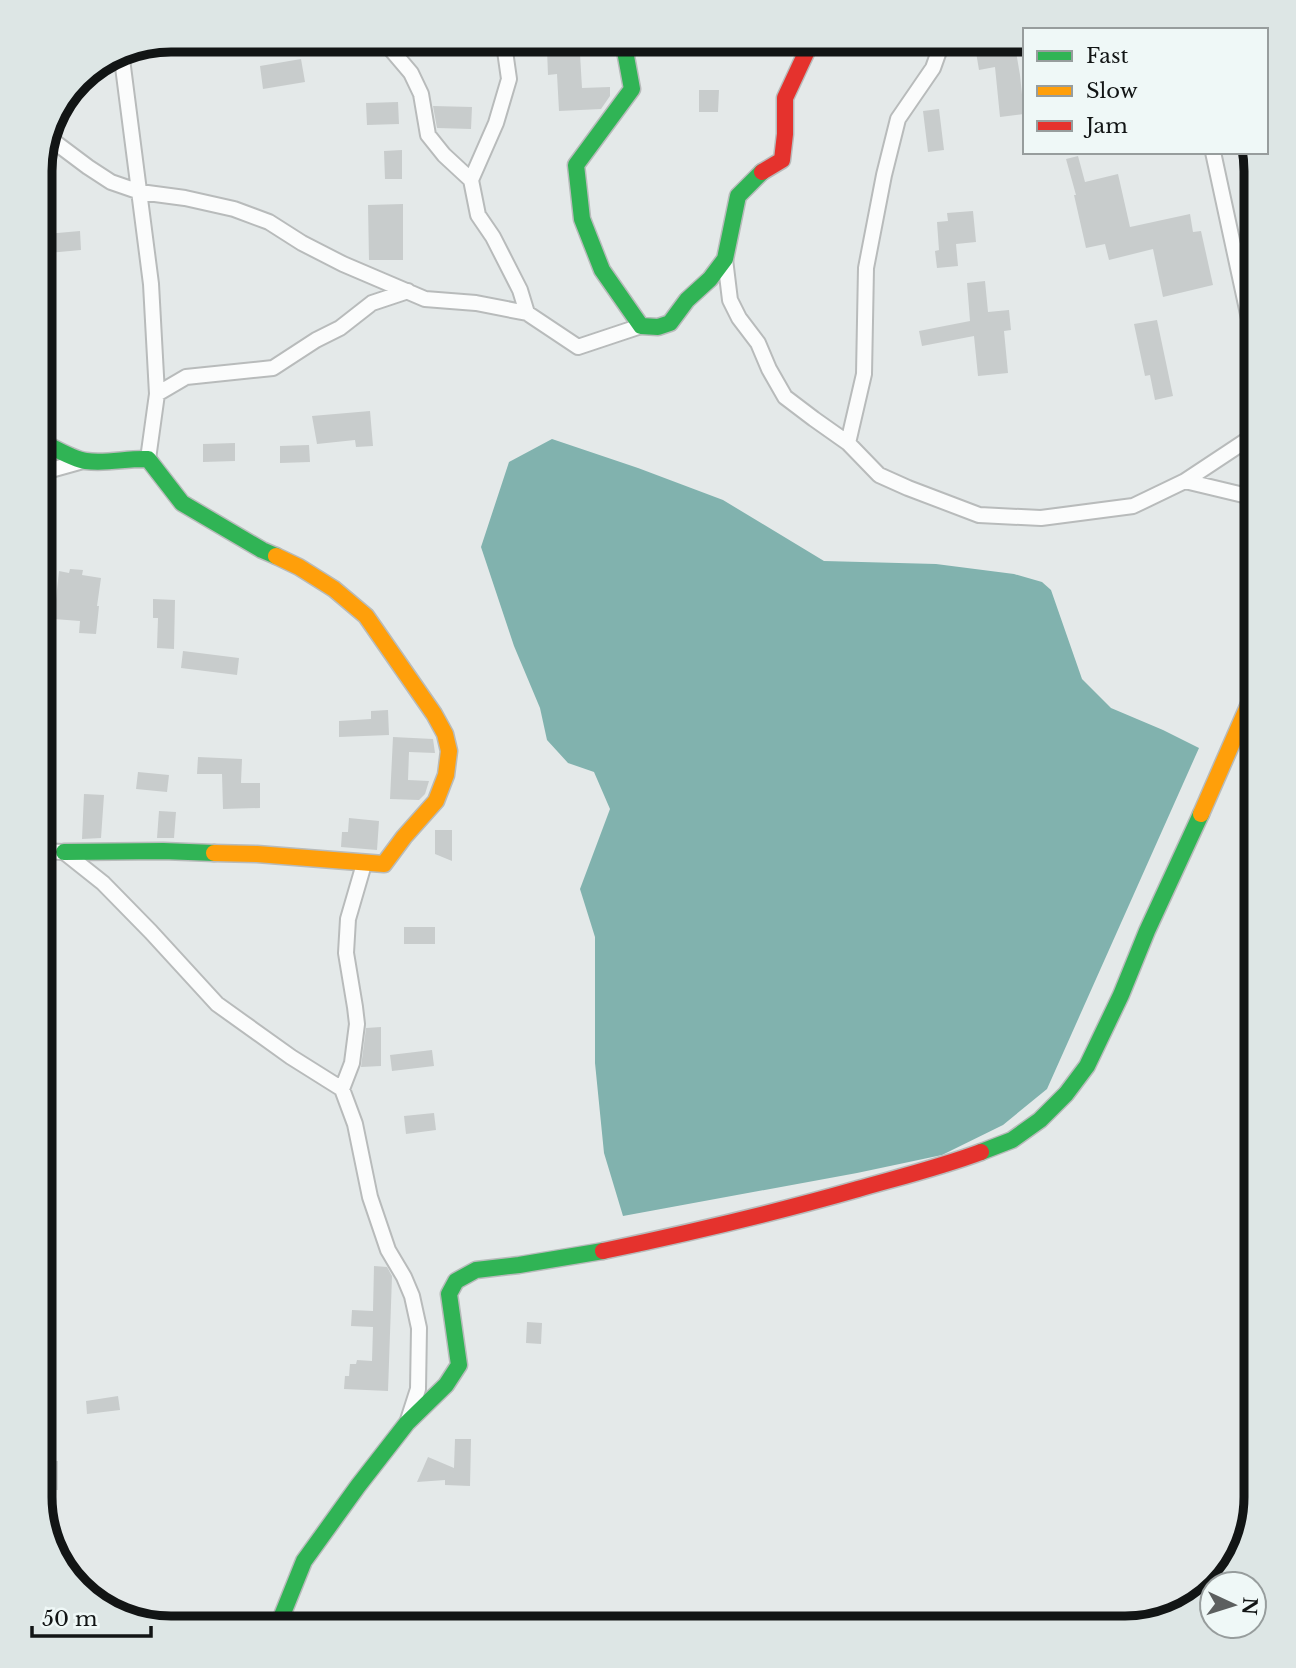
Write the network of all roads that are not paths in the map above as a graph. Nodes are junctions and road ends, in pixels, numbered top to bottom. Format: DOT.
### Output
graph roads {
  1 [pos="393,52"];
  2 [pos="505,52"];
  3 [pos="625,52"];
  4 [pos="806,53"];
  5 [pos="938,53"];
  6 [pos="123,63"];
  7 [pos="56,144"];
  8 [pos="1213,154"];
  9 [pos="471,180"];
  10 [pos="140,192"];
  11 [pos="725,259"];
  12 [pos="408,291"];
  13 [pos="1244,295"];
  14 [pos="527,313"];
  15 [pos="642,326"];
  16 [pos="157,394"];
  17 [pos="1244,442"];
  18 [pos="848,443"];
  19 [pos="53,447"];
  20 [pos="148,459"];
  21 [pos="83,461"];
  22 [pos="53,469"];
  23 [pos="1185,481"];
  24 [pos="1244,495"];
  25 [pos="1244,716"];
  26 [pos="52,852"];
  27 [pos="64,852"];
  28 [pos="364,864"];
  29 [pos="342,1089"];
  30 [pos="407,1423"];
  31 [pos="282,1616"];
  1 -- 9 [label="street"];
  2 -- 9 [label="street"];
  3 -- 15 [label="street"];
  4 -- 11 [label="street"];
  5 -- 18 [label="street"];
  6 -- 10 [label="street"];
  7 -- 10 [label="street"];
  8 -- 13 [label="street"];
  9 -- 14 [label="street"];
  10 -- 12 [label="street"];
  10 -- 16 [label="street"];
  11 -- 15 [label="street"];
  11 -- 18 [label="street"];
  12 -- 14 [label="street"];
  12 -- 16 [label="street"];
  14 -- 15 [label="street"];
  16 -- 20 [label="street"];
  17 -- 23 [label="street"];
  18 -- 23 [label="street"];
  19 -- 21 [label="street"];
  20 -- 21 [label="street"];
  20 -- 28 [label="street"];
  21 -- 22 [label="street"];
  23 -- 24 [label="street"];
  25 -- 30 [label="street"];
  26 -- 27 [label="street"];
  27 -- 28 [label="street"];
  27 -- 29 [label="street"];
  28 -- 29 [label="street"];
  29 -- 30 [label="street"];
  30 -- 31 [label="street"];
}
